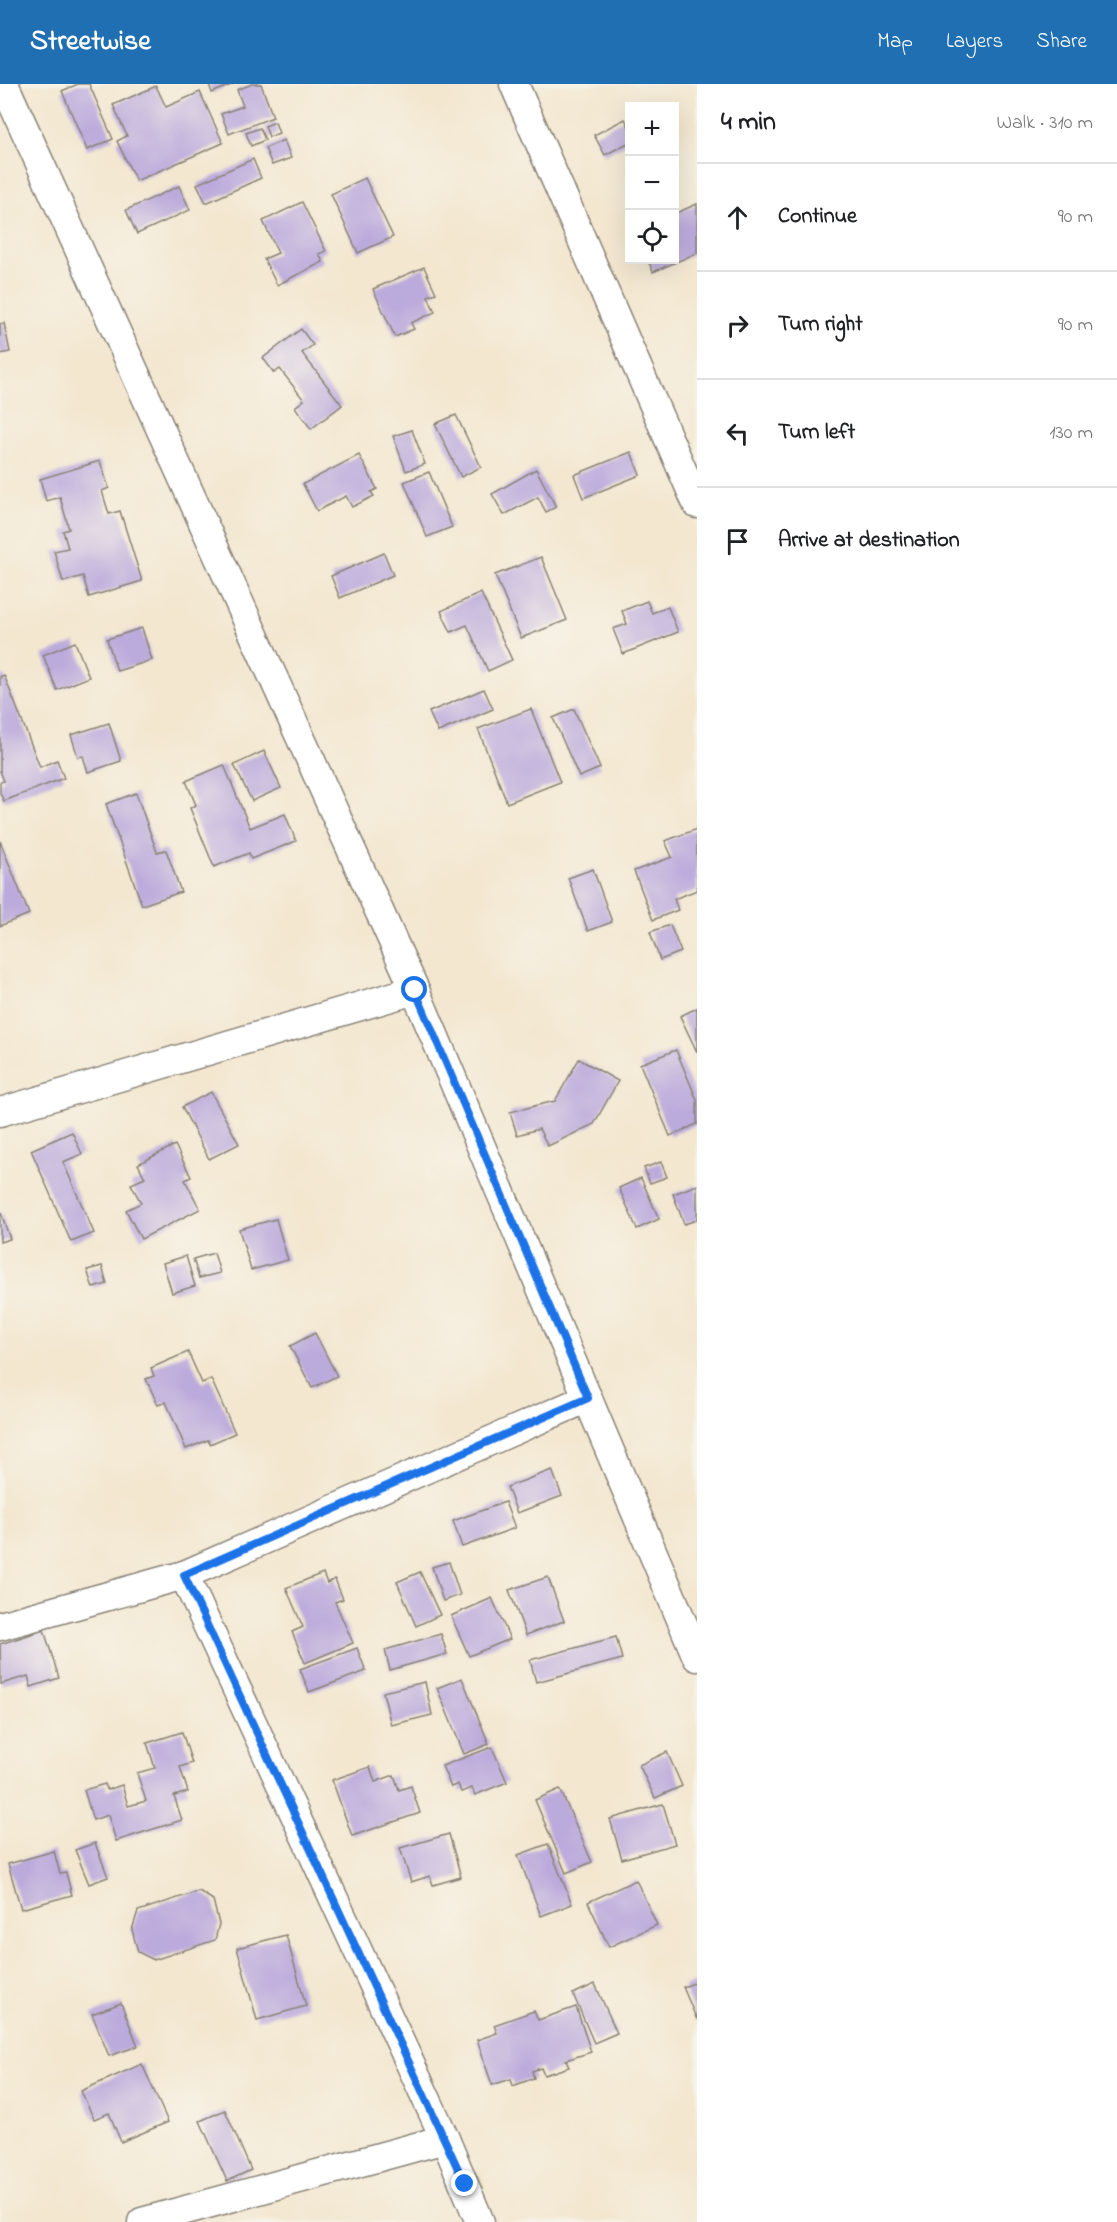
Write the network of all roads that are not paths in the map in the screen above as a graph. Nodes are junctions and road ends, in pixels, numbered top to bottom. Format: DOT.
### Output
graph roads {
  1 [pos="4,84"];
  2 [pos="514,84"];
  3 [pos="697,504"];
  4 [pos="415,990"];
  5 [pos="0,1112"];
  6 [pos="588,1398"];
  7 [pos="184,1575"];
  8 [pos="0,1626"];
  9 [pos="697,1657"];
  10 [pos="445,2139"];
  11 [pos="142,2222"];
  12 [pos="480,2222"];
  1 -- 4 [label="street"];
  2 -- 3 [label="street"];
  4 -- 5 [label="street"];
  4 -- 6 [label="street"];
  6 -- 7 [label="street"];
  6 -- 9 [label="street"];
  7 -- 8 [label="street"];
  7 -- 10 [label="street"];
  10 -- 11 [label="street"];
  10 -- 12 [label="street"];
}
